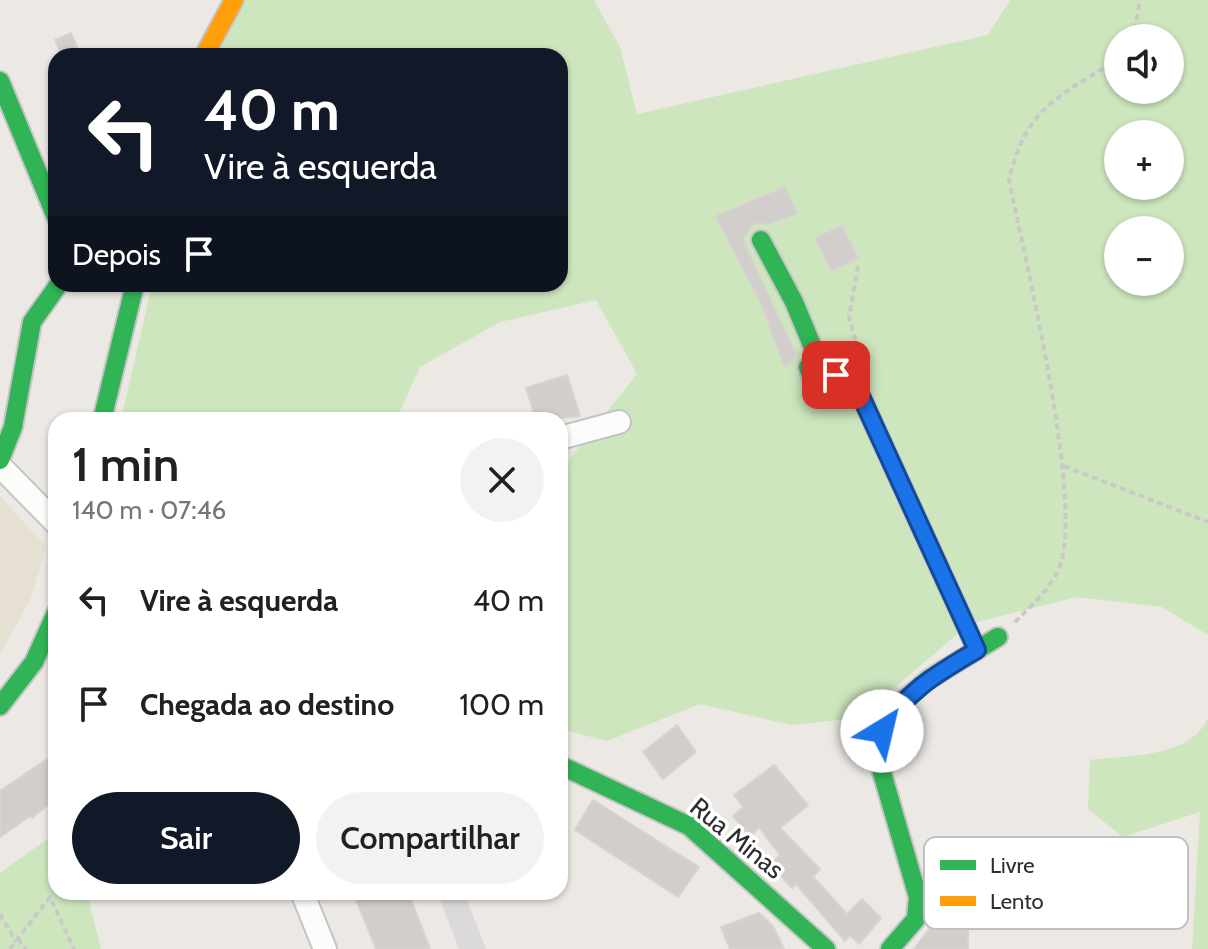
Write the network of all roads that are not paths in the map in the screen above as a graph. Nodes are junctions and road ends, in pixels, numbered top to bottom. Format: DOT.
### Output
graph roads {
  1 [pos="234,0"];
  2 [pos="208,48"];
  3 [pos="0,81"];
  4 [pos="48,198"];
  5 [pos="761,240"];
  6 [pos="53,292"];
  7 [pos="133,292"];
  8 [pos="104,412"];
  9 [pos="619,422"];
  10 [pos="568,436"];
  11 [pos="0,463"];
  12 [pos="48,514"];
  13 [pos="48,631"];
  14 [pos="998,637"];
  15 [pos="977,650"];
  16 [pos="48,657"];
  17 [pos="34,662"];
  18 [pos="0,706"];
  19 [pos="568,769"];
  20 [pos="305,900"];
  21 [pos="325,949"];
  22 [pos="826,949"];
  23 [pos="890,949"];
  1 -- 2 [label="street"];
  3 -- 4 [label="street"];
  5 -- 15 [label="street"];
  6 -- 11 [label="street"];
  7 -- 8 [label="street"];
  9 -- 10 [label="street"];
  11 -- 12 [label="street"];
  13 -- 17 [label="street"];
  14 -- 15 [label="street"];
  15 -- 23 [label="street"];
  16 -- 17 [label="street"];
  17 -- 18 [label="street"];
  19 -- 22 [label="street, Rua Minas"];
  20 -- 21 [label="street"];
}
